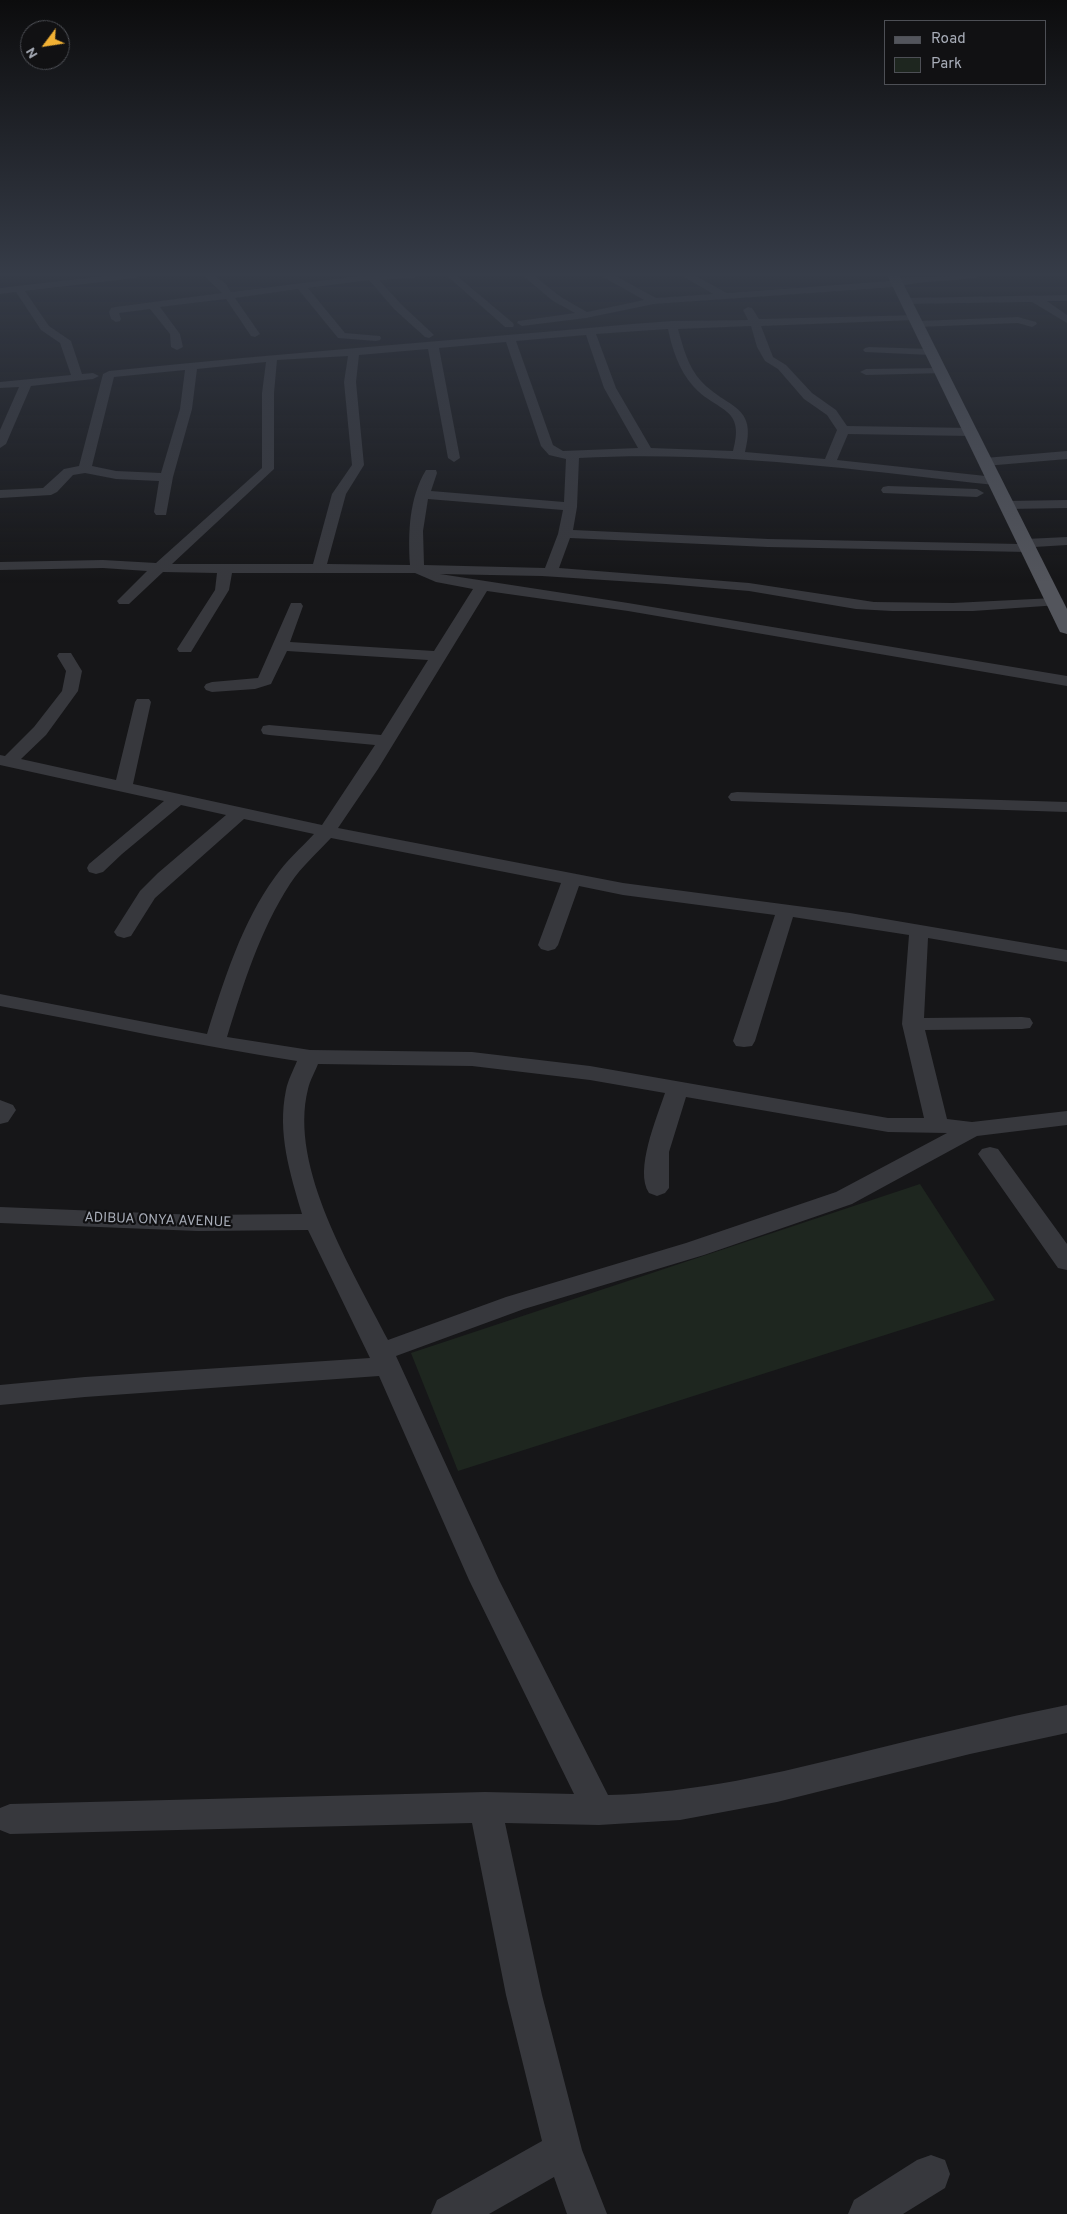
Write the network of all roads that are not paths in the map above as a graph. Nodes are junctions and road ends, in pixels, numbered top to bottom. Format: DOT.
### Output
graph roads {
  1 [pos="75,378"];
  2 [pos="107,378"];
  3 [pos="191,378"];
  4 [pos="270,378"];
  5 [pos="350,378"];
  6 [pos="440,378"];
  7 [pos="524,378"];
  8 [pos="606,378"];
  9 [pos="694,378"];
  10 [pos="791,378"];
  11 [pos="944,378"];
  12 [pos="26,383"];
  13 [pos="0,385"];
  14 [pos="843,430"];
  15 [pos="970,432"];
  16 [pos="0,444"];
  17 [pos="646,450"];
  18 [pos="573,454"];
  19 [pos="738,455"];
  20 [pos="1067,455"];
  21 [pos="454,458"];
  22 [pos="985,462"];
  23 [pos="829,463"];
  24 [pos="85,469"];
  25 [pos="431,473"];
  26 [pos="166,477"];
  27 [pos="888,490"];
  28 [pos="1002,493"];
  29 [pos="0,494"];
  30 [pos="422,494"];
  31 [pos="1067,504"];
  32 [pos="570,507"];
  33 [pos="161,512"];
  34 [pos="565,534"];
  35 [pos="1067,541"];
  36 [pos="1027,546"];
  37 [pos="0,566"];
  38 [pos="161,568"];
  39 [pos="225,568"];
  40 [pos="319,569"];
  41 [pos="417,569"];
  42 [pos="551,572"];
  43 [pos="482,586"];
  44 [pos="124,601"];
  45 [pos="1054,602"];
  46 [pos="296,606"];
  47 [pos="1067,628"];
  48 [pos="281,646"];
  49 [pos="185,648"];
  50 [pos="65,656"];
  51 [pos="437,656"];
  52 [pos="1067,681"];
  53 [pos="212,687"];
  54 [pos="143,702"];
  55 [pos="269,730"];
  56 [pos="386,741"];
  57 [pos="4,761"];
  58 [pos="123,787"];
  59 [pos="737,797"];
  60 [pos="177,800"];
  61 [pos="1067,807"];
  62 [pos="240,813"];
  63 [pos="326,832"];
  64 [pos="96,868"];
  65 [pos="572,879"];
  66 [pos="786,910"];
  67 [pos="919,930"];
  68 [pos="124,932"];
  69 [pos="548,945"];
  70 [pos="1067,956"];
  71 [pos="0,1000"];
  72 [pos="1022,1023"];
  73 [pos="913,1024"];
  74 [pos="744,1041"];
  75 [pos="215,1042"];
  76 [pos="310,1057"];
  77 [pos="678,1088"];
  78 [pos="0,1107"];
  79 [pos="0,1118"];
  80 [pos="1067,1118"];
  81 [pos="937,1125"];
  82 [pos="972,1130"];
  83 [pos="990,1154"];
  84 [pos="657,1188"];
  85 [pos="0,1215"];
  86 [pos="316,1222"];
  87 [pos="1067,1262"];
  88 [pos="385,1359"];
  89 [pos="0,1395"];
  90 [pos="1067,1719"];
  91 [pos="486,1807"];
  92 [pos="599,1810"];
  93 [pos="10,1819"];
  94 [pos="564,2150"];
  95 [pos="931,2174"];
  96 [pos="451,2214"];
  97 [pos="587,2214"];
  98 [pos="868,2214"];
  1 -- 12 [label="street"];
  2 -- 24 [label="street"];
  3 -- 26 [label="street"];
  4 -- 38 [label="street"];
  5 -- 40 [label="street"];
  6 -- 21 [label="street"];
  7 -- 18 [label="street"];
  8 -- 17 [label="street"];
  9 -- 19 [label="street"];
  10 -- 14 [label="street"];
  11 -- 15 [label="main road"];
  12 -- 13 [label="street"];
  12 -- 16 [label="street"];
  14 -- 15 [label="street"];
  14 -- 23 [label="street"];
  15 -- 22 [label="main road"];
  17 -- 18 [label="street"];
  17 -- 19 [label="street"];
  18 -- 32 [label="street"];
  19 -- 23 [label="street"];
  20 -- 22 [label="street"];
  22 -- 28 [label="main road"];
  23 -- 28 [label="street"];
  24 -- 26 [label="street"];
  24 -- 29 [label="street"];
  25 -- 30 [label="street"];
  26 -- 33 [label="street"];
  27 -- 28 [label="street"];
  28 -- 31 [label="street"];
  28 -- 36 [label="main road"];
  30 -- 32 [label="street"];
  30 -- 41 [label="street"];
  32 -- 34 [label="street"];
  34 -- 36 [label="street"];
  34 -- 42 [label="street"];
  35 -- 36 [label="street"];
  36 -- 45 [label="main road"];
  37 -- 38 [label="street"];
  38 -- 39 [label="street"];
  38 -- 44 [label="street"];
  39 -- 40 [label="street"];
  39 -- 49 [label="street"];
  40 -- 41 [label="street"];
  41 -- 42 [label="street"];
  41 -- 43 [label="street"];
  42 -- 45 [label="street"];
  43 -- 51 [label="street"];
  43 -- 52 [label="street"];
  45 -- 47 [label="main road"];
  46 -- 48 [label="street"];
  48 -- 51 [label="street"];
  48 -- 53 [label="street"];
  50 -- 57 [label="street"];
  51 -- 56 [label="street"];
  54 -- 58 [label="street"];
  55 -- 56 [label="street"];
  56 -- 63 [label="street"];
  57 -- 58 [label="street"];
  58 -- 60 [label="street"];
  59 -- 61 [label="street"];
  60 -- 62 [label="street"];
  60 -- 64 [label="street"];
  62 -- 63 [label="street"];
  62 -- 68 [label="street"];
  63 -- 65 [label="street"];
  63 -- 75 [label="street"];
  65 -- 66 [label="street"];
  65 -- 69 [label="street"];
  66 -- 67 [label="street"];
  66 -- 74 [label="street"];
  67 -- 70 [label="street"];
  67 -- 73 [label="street"];
  71 -- 75 [label="street"];
  72 -- 73 [label="street"];
  73 -- 81 [label="street"];
  75 -- 76 [label="street"];
  76 -- 77 [label="street"];
  76 -- 86 [label="street"];
  77 -- 81 [label="street"];
  77 -- 84 [label="street"];
  78 -- 79 [label="street"];
  80 -- 82 [label="street"];
  81 -- 82 [label="street"];
  82 -- 88 [label="street"];
  83 -- 87 [label="street"];
  85 -- 86 [label="street, ADIBUA ONYA AVENUE"];
  86 -- 88 [label="street"];
  88 -- 89 [label="street"];
  88 -- 92 [label="street"];
  90 -- 92 [label="street"];
  91 -- 92 [label="street"];
  91 -- 93 [label="street"];
  91 -- 94 [label="street"];
  94 -- 96 [label="street"];
  94 -- 97 [label="street"];
  95 -- 98 [label="street"];
}
